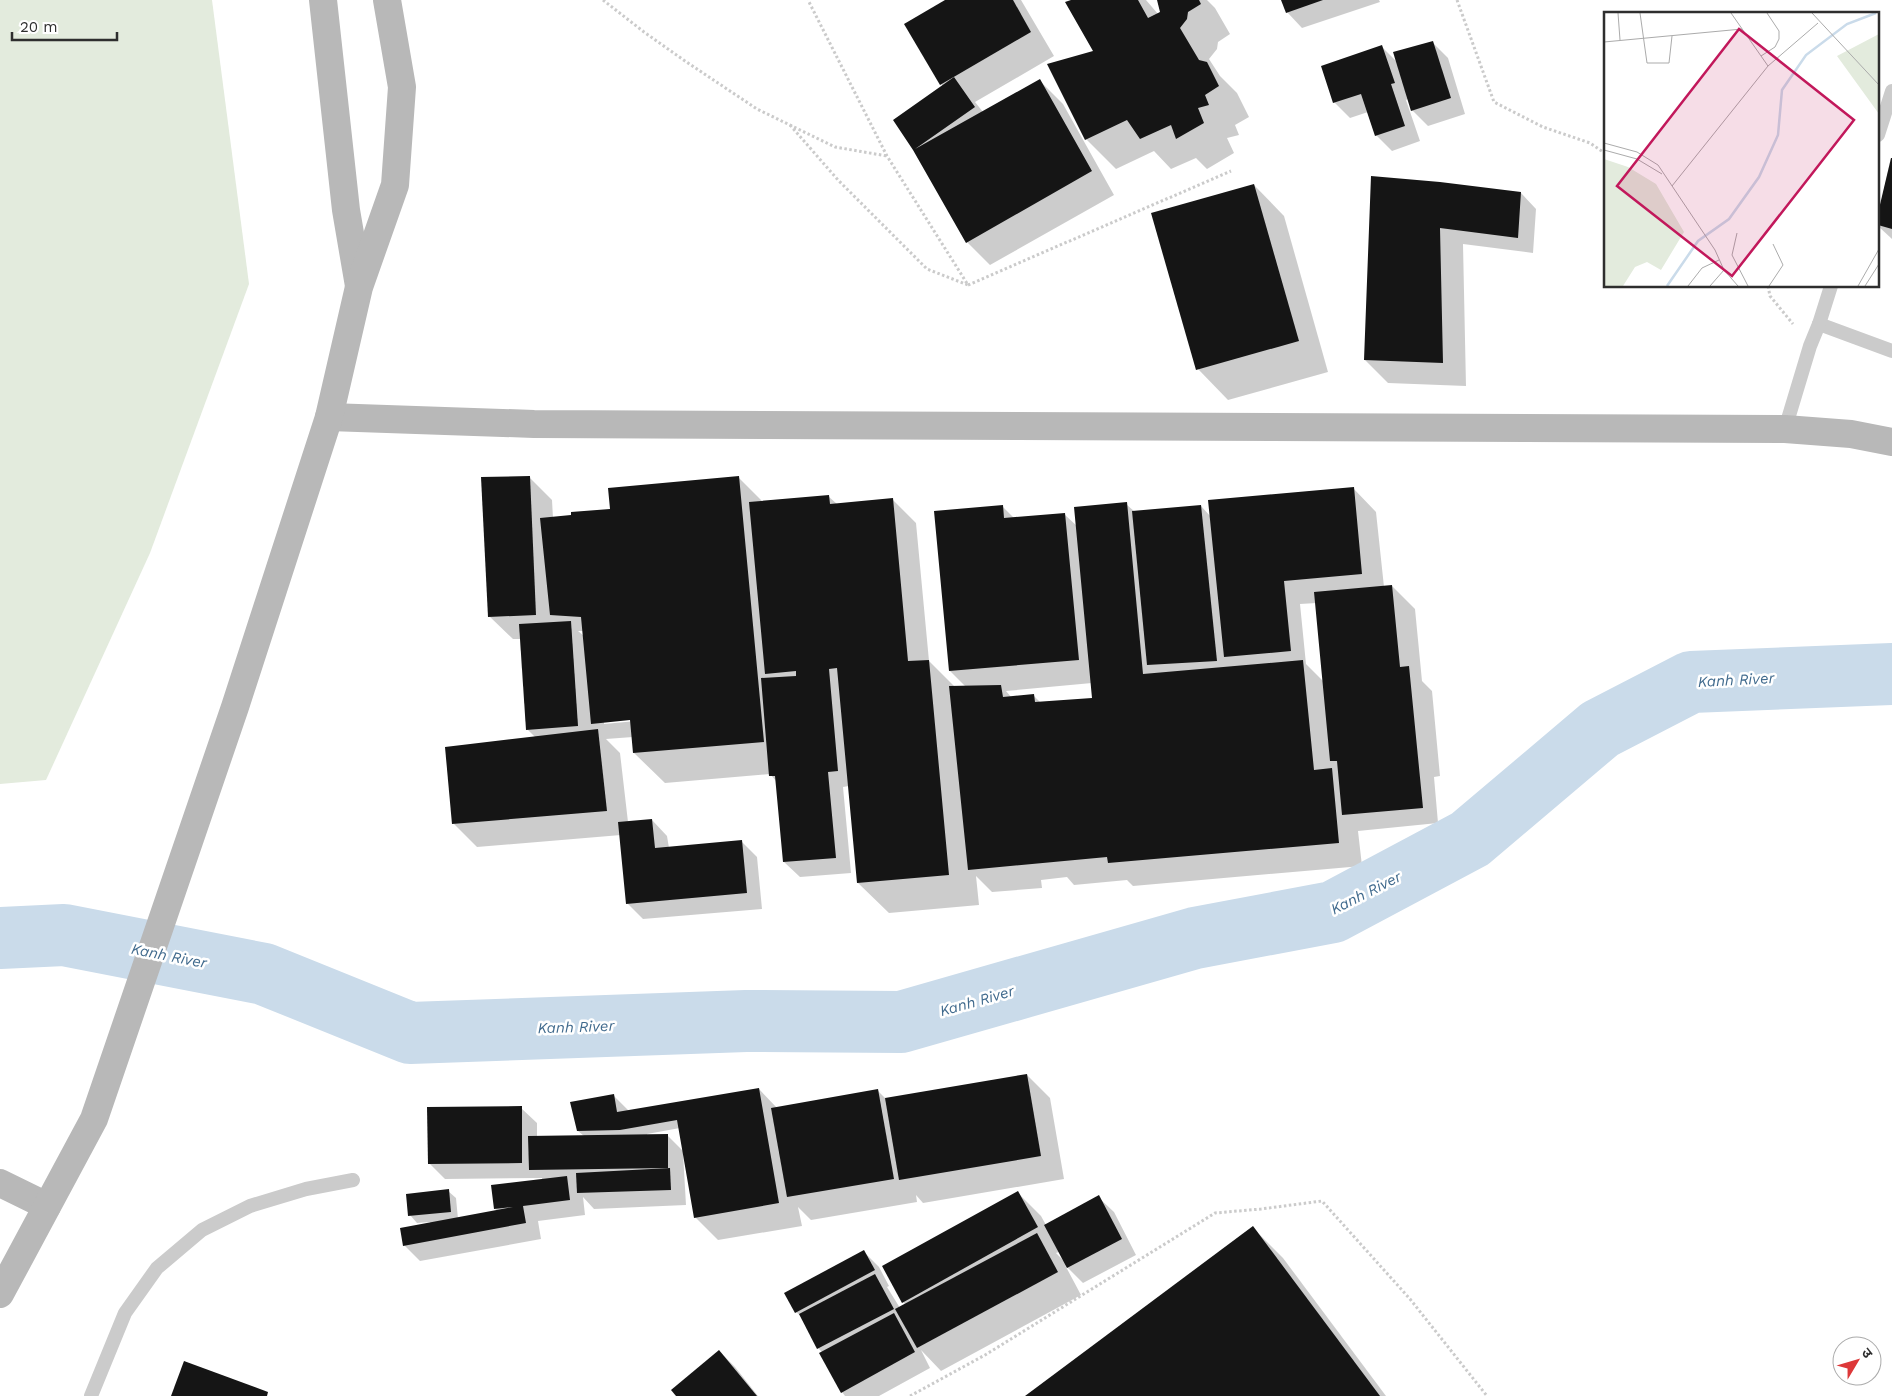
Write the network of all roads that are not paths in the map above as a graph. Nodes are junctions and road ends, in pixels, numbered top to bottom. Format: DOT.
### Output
graph roads {
  1 [pos="323,0"];
  2 [pos="387,0"];
  3 [pos="1892,91"];
  4 [pos="1880,128"];
  5 [pos="359,287"];
  6 [pos="1830,288"];
  7 [pos="1819,324"];
  8 [pos="1892,351"];
  9 [pos="329,417"];
  10 [pos="1785,429"];
  11 [pos="1892,442"];
  12 [pos="354,1180"];
  13 [pos="0,1183"];
  14 [pos="47,1206"];
  15 [pos="0,1294"];
  16 [pos="91,1396"];
  1 -- 5 [label="main road"];
  2 -- 5 [label="main road"];
  3 -- 4 [label="lane"];
  5 -- 9 [label="main road"];
  6 -- 7 [label="lane"];
  7 -- 8 [label="lane"];
  7 -- 10 [label="lane"];
  9 -- 10 [label="main road"];
  9 -- 14 [label="main road"];
  10 -- 11 [label="main road"];
  12 -- 16 [label="lane"];
  13 -- 14 [label="main road"];
  14 -- 15 [label="main road"];
}
